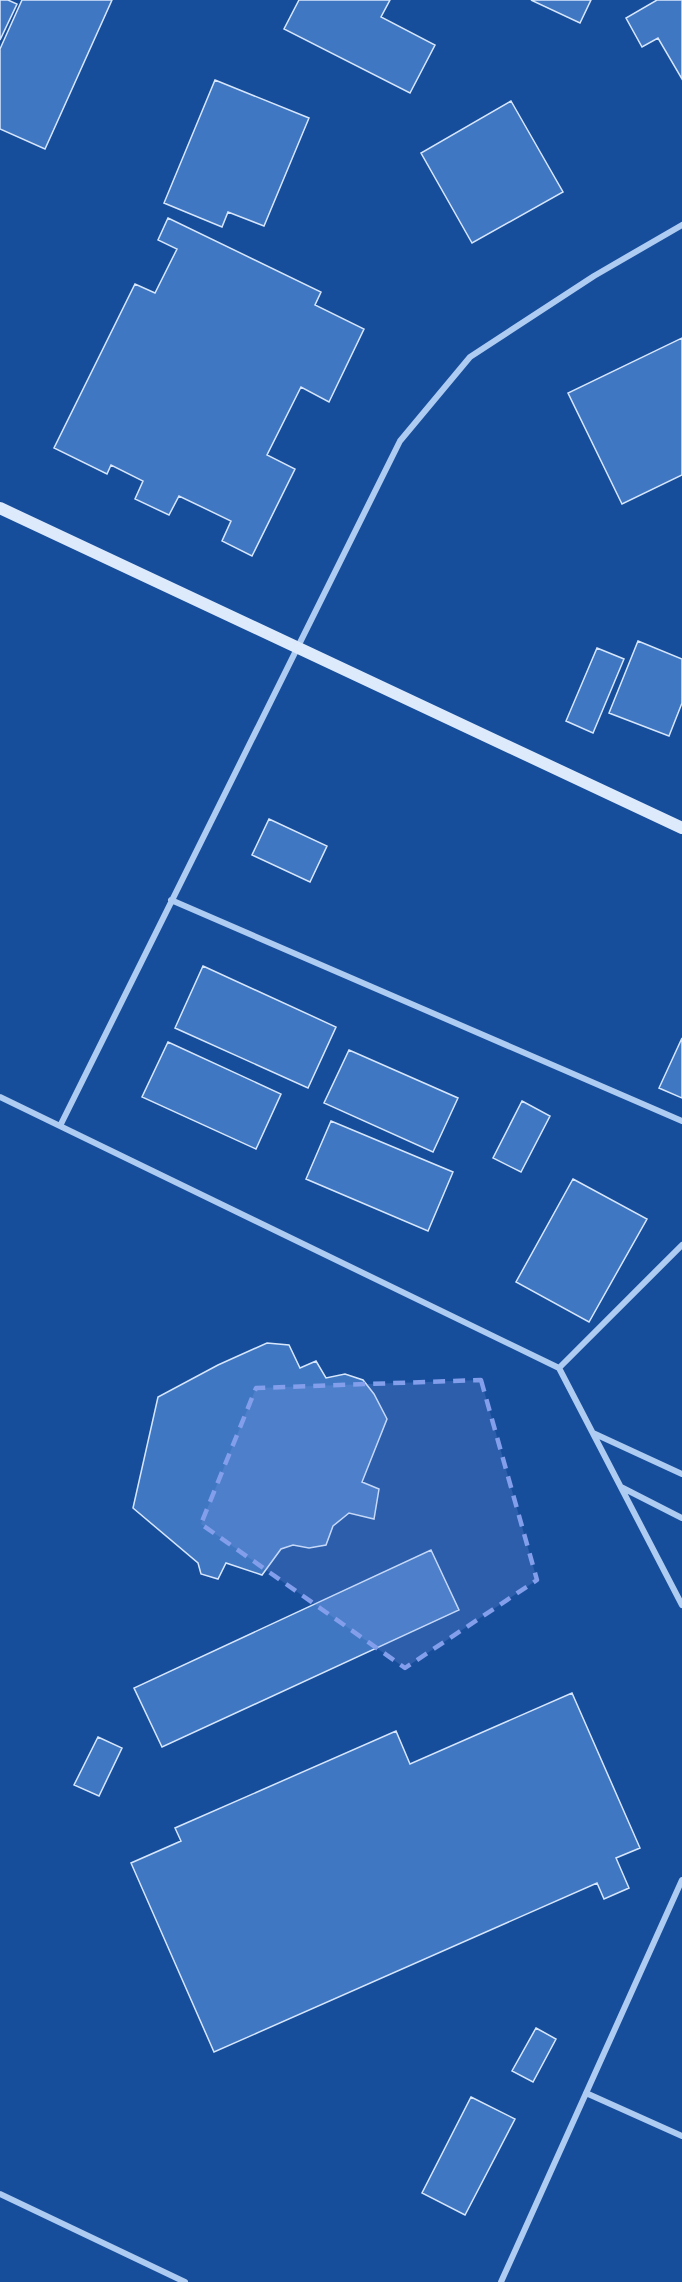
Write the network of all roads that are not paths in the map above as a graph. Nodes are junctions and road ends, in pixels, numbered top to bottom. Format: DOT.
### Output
graph roads {
  1 [pos="682,225"];
  2 [pos="0,508"];
  3 [pos="296,648"];
  4 [pos="682,828"];
  5 [pos="171,900"];
  6 [pos="0,1098"];
  7 [pos="682,1121"];
  8 [pos="60,1126"];
  9 [pos="682,1245"];
  10 [pos="559,1368"];
  11 [pos="592,1433"];
  12 [pos="682,1474"];
  13 [pos="621,1487"];
  14 [pos="682,1518"];
  15 [pos="682,1605"];
  16 [pos="682,1880"];
  17 [pos="586,2093"];
  18 [pos="682,2136"];
  19 [pos="0,2194"];
  20 [pos="185,2282"];
  21 [pos="501,2282"];
  1 -- 3 [label="street"];
  2 -- 3 [label="street"];
  3 -- 4 [label="street"];
  3 -- 5 [label="street"];
  5 -- 7 [label="street"];
  5 -- 8 [label="street"];
  6 -- 8 [label="street"];
  8 -- 10 [label="street"];
  9 -- 10 [label="street"];
  10 -- 11 [label="street"];
  11 -- 12 [label="street"];
  11 -- 13 [label="street"];
  13 -- 14 [label="street"];
  13 -- 15 [label="street"];
  16 -- 17 [label="street"];
  17 -- 18 [label="street"];
  17 -- 21 [label="street"];
  19 -- 20 [label="street"];
}
